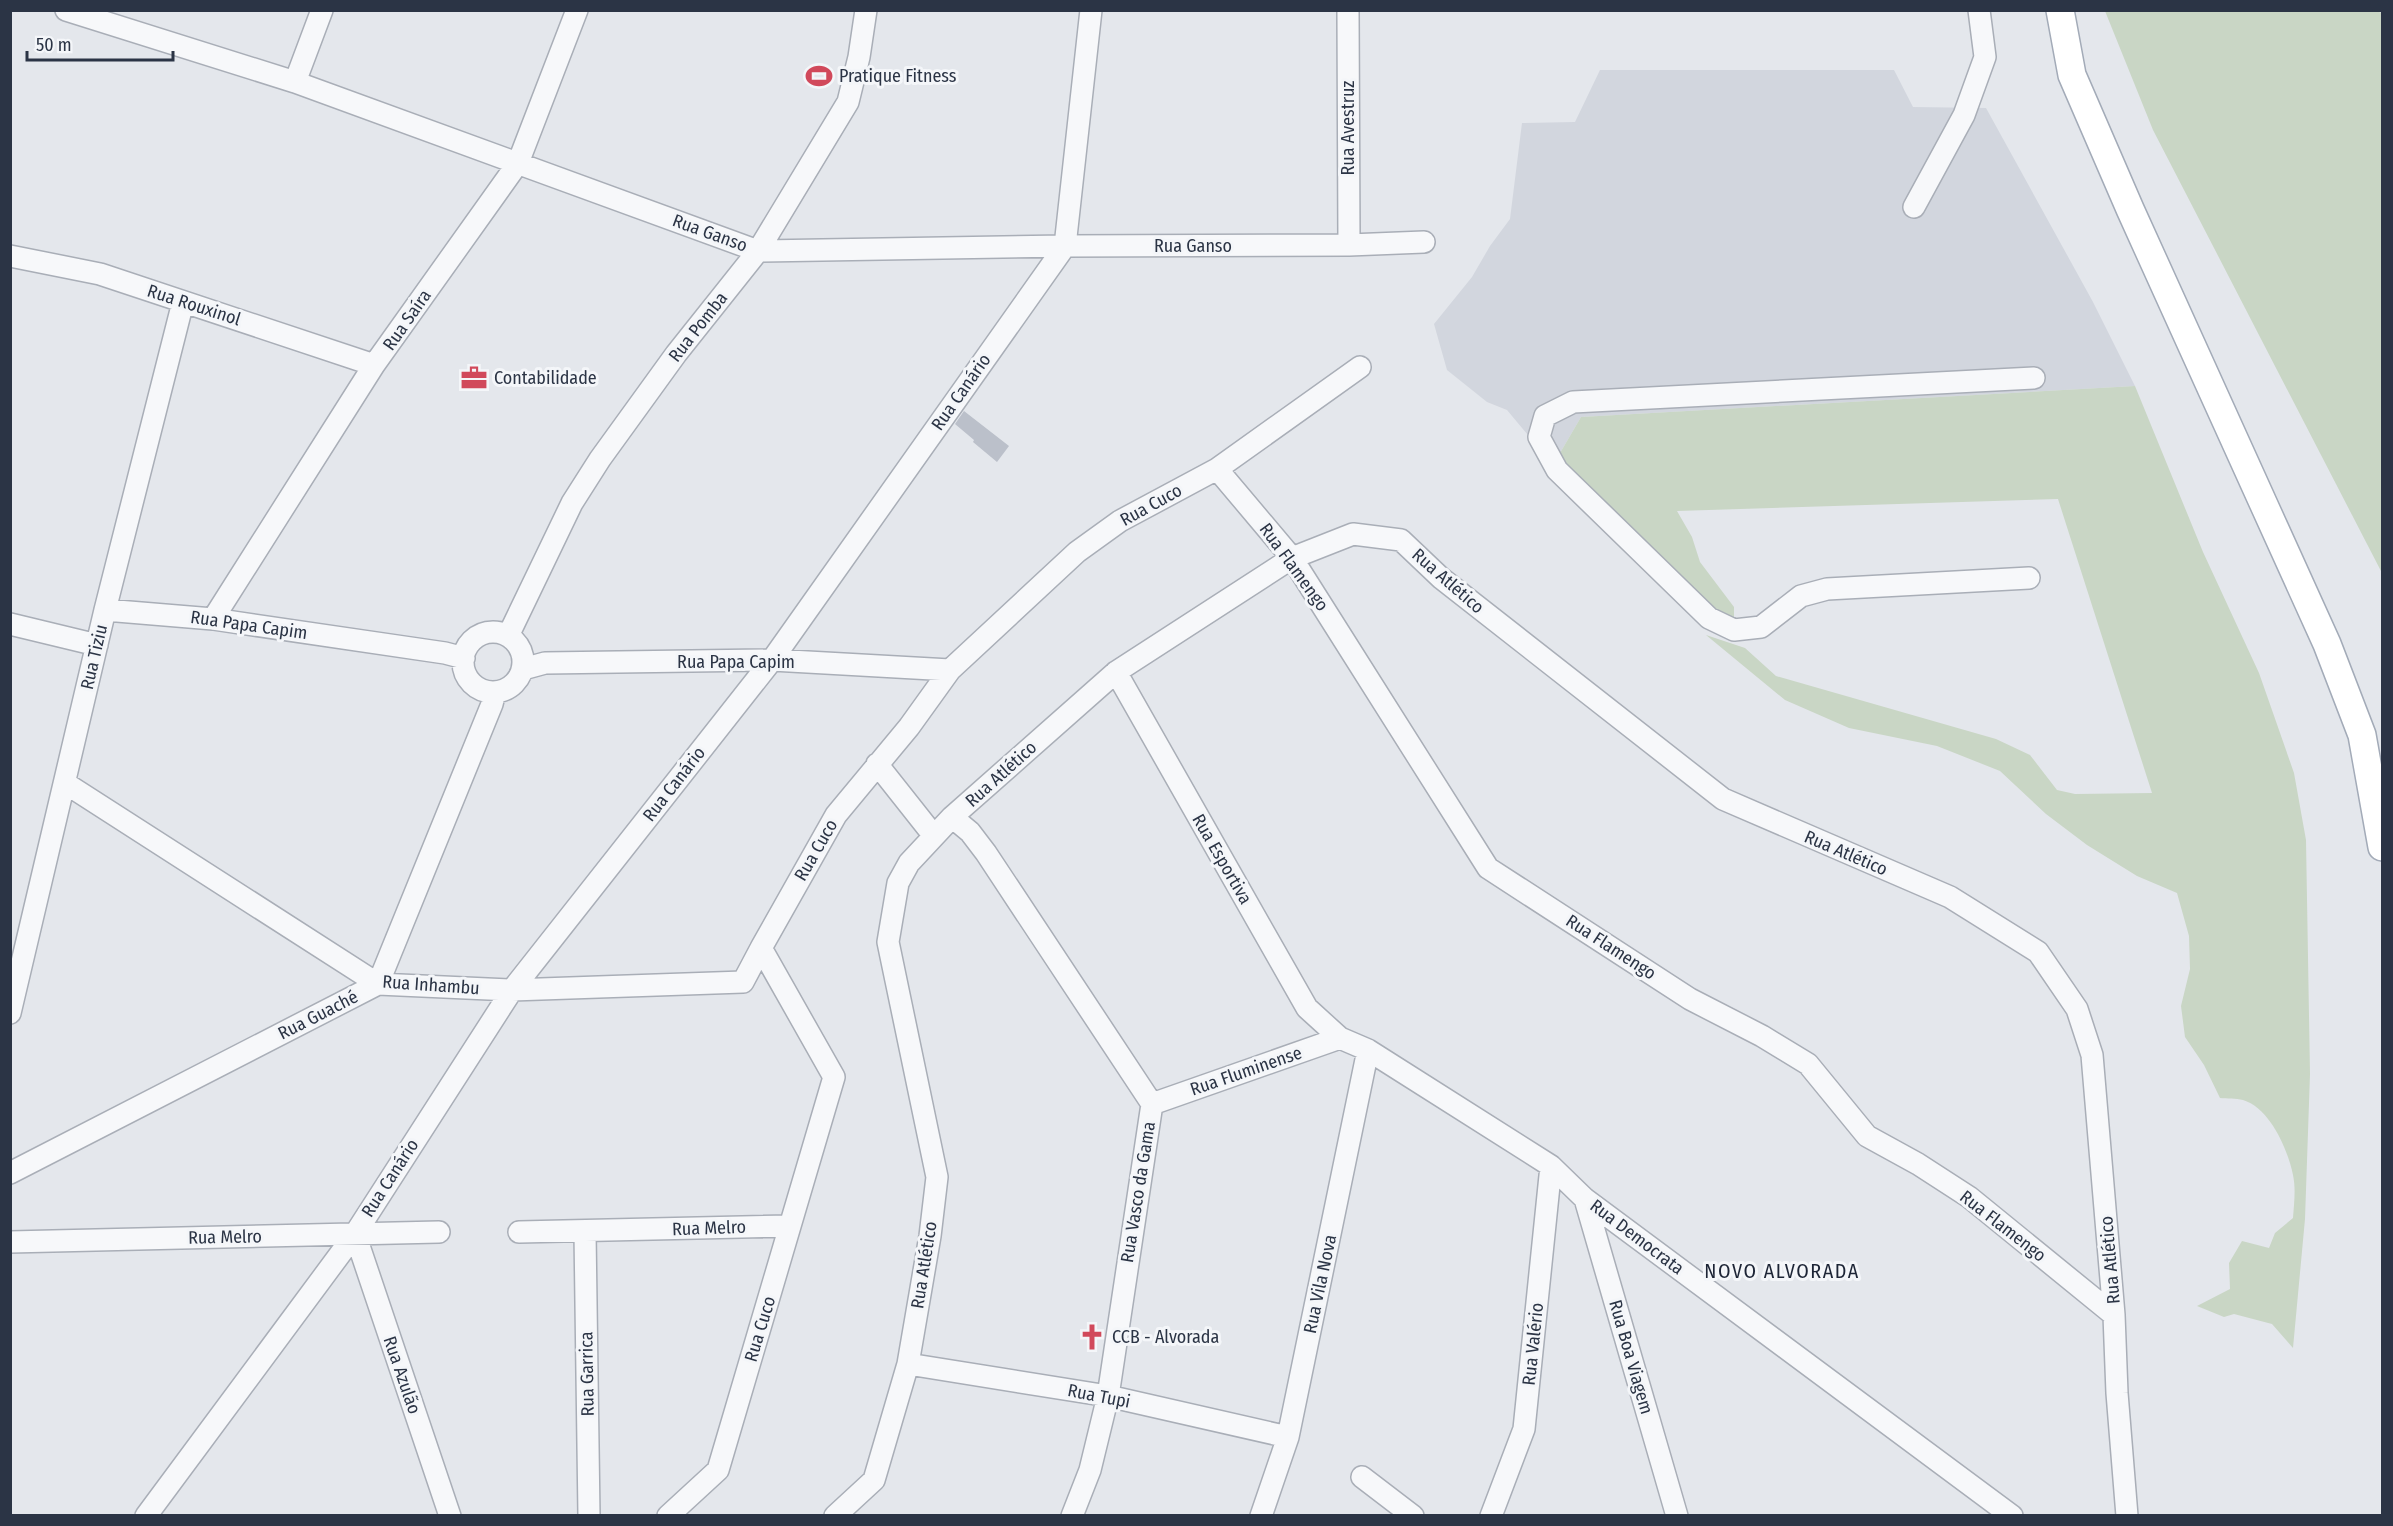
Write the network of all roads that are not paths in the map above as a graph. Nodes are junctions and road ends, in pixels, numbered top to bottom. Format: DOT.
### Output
graph roads {
  1 [pos="66,10"];
  2 [pos="322,10"];
  3 [pos="577,10"];
  4 [pos="866,10"];
  5 [pos="1091,10"];
  6 [pos="1347,10"];
  7 [pos="2060,10"];
  8 [pos="1978,12"];
  9 [pos="295,82"];
  10 [pos="518,163"];
  11 [pos="1914,207"];
  12 [pos="1424,242"];
  13 [pos="1349,245"];
  14 [pos="1065,246"];
  15 [pos="758,251"];
  16 [pos="10,256"];
  17 [pos="183,302"];
  18 [pos="374,365"];
  19 [pos="1360,367"];
  20 [pos="2034,378"];
  21 [pos="1217,469"];
  22 [pos="1292,558"];
  23 [pos="2029,578"];
  24 [pos="105,610"];
  25 [pos="213,619"];
  26 [pos="10,624"];
  27 [pos="508,636"];
  28 [pos="97,645"];
  29 [pos="464,658"];
  30 [pos="772,660"];
  31 [pos="523,669"];
  32 [pos="950,670"];
  33 [pos="1116,672"];
  34 [pos="495,692"];
  35 [pos="877,764"];
  36 [pos="65,783"];
  37 [pos="952,817"];
  38 [pos="934,836"];
  39 [pos="2382,847"];
  40 [pos="761,948"];
  41 [pos="378,984"];
  42 [pos="512,990"];
  43 [pos="10,1012"];
  44 [pos="1340,1038"];
  45 [pos="1368,1050"];
  46 [pos="1152,1104"];
  47 [pos="1551,1166"];
  48 [pos="10,1173"];
  49 [pos="1585,1199"];
  50 [pos="790,1226"];
  51 [pos="439,1232"];
  52 [pos="519,1232"];
  53 [pos="585,1232"];
  54 [pos="354,1234"];
  55 [pos="10,1242"];
  56 [pos="2114,1316"];
  57 [pos="908,1364"];
  58 [pos="1108,1396"];
  59 [pos="1288,1437"];
  60 [pos="1362,1477"];
  61 [pos="147,1515"];
  62 [pos="450,1515"];
  63 [pos="589,1515"];
  64 [pos="668,1515"];
  65 [pos="835,1515"];
  66 [pos="1072,1515"];
  67 [pos="1261,1515"];
  68 [pos="1413,1515"];
  69 [pos="1491,1515"];
  70 [pos="1677,1515"];
  71 [pos="2012,1515"];
  72 [pos="2127,1515"];
  1 -- 9 [label="street, Rua Ganso"];
  2 -- 9 [label="street"];
  3 -- 10 [label="street, Rua Saíra"];
  4 -- 15 [label="street, Rua Pomba"];
  5 -- 14 [label="street, Rua Canário"];
  6 -- 13 [label="street, Rua Avestruz"];
  7 -- 39 [label="main road"];
  8 -- 11 [label="street"];
  9 -- 10 [label="street, Rua Ganso"];
  10 -- 15 [label="street, Rua Ganso"];
  10 -- 18 [label="street, Rua Saíra"];
  12 -- 13 [label="street, Rua Ganso"];
  13 -- 14 [label="street, Rua Ganso"];
  14 -- 15 [label="street, Rua Ganso"];
  14 -- 30 [label="street, Rua Canário"];
  15 -- 27 [label="street, Rua Pomba"];
  16 -- 17 [label="street, Rua Rouxinol"];
  17 -- 18 [label="street, Rua Rouxinol"];
  17 -- 24 [label="street, Rua Tiziu"];
  18 -- 25 [label="street, Rua Saíra"];
  19 -- 21 [label="street, Rua Cuco"];
  20 -- 23 [label="street"];
  21 -- 22 [label="street, Rua Flamengo"];
  21 -- 32 [label="street, Rua Cuco"];
  22 -- 33 [label="street, Rua Atlético"];
  22 -- 56 [label="street, Rua Flamengo"];
  22 -- 56 [label="street, Rua Atlético"];
  24 -- 25 [label="street, Rua Papa Capim"];
  24 -- 28 [label="street, Rua Tiziu"];
  25 -- 29 [label="street, Rua Papa Capim"];
  26 -- 28 [label="street"];
  27 -- 29 [label="street"];
  27 -- 31 [label="street"];
  28 -- 36 [label="street, Rua Tiziu"];
  29 -- 34 [label="street"];
  30 -- 31 [label="street, Rua Papa Capim"];
  30 -- 32 [label="street, Rua Papa Capim"];
  30 -- 42 [label="street, Rua Canário"];
  31 -- 34 [label="street"];
  32 -- 35 [label="street, Rua Cuco"];
  33 -- 37 [label="street, Rua Atlético"];
  33 -- 44 [label="street, Rua Esportiva"];
  34 -- 41 [label="street, Rua Guaché"];
  35 -- 38 [label="street"];
  35 -- 40 [label="street, Rua Cuco"];
  36 -- 41 [label="street, Rua Inhambu"];
  36 -- 43 [label="street, Rua Tiziu"];
  37 -- 38 [label="street, Rua Atlético"];
  37 -- 46 [label="street, Rua Vasco da Gama"];
  38 -- 57 [label="street, Rua Atlético"];
  40 -- 42 [label="street, Rua Inhambu"];
  40 -- 50 [label="street, Rua Cuco"];
  41 -- 42 [label="street, Rua Inhambu"];
  41 -- 48 [label="street, Rua Guaché"];
  42 -- 54 [label="street, Rua Canário"];
  44 -- 45 [label="street, Rua Democrata"];
  44 -- 46 [label="street, Rua Fluminense"];
  45 -- 47 [label="street, Rua Democrata"];
  45 -- 59 [label="street, Rua Vila Nova"];
  46 -- 58 [label="street, Rua Vasco da Gama"];
  47 -- 49 [label="street, Rua Democrata"];
  47 -- 69 [label="street, Rua Valério"];
  49 -- 70 [label="street, Rua Boa Viagem"];
  49 -- 71 [label="street, Rua Democrata"];
  50 -- 53 [label="street, Rua Melro"];
  50 -- 64 [label="street, Rua Cuco"];
  51 -- 54 [label="street, Rua Melro"];
  52 -- 53 [label="street, Rua Melro"];
  53 -- 63 [label="street, Rua Garrica"];
  54 -- 55 [label="street, Rua Melro"];
  54 -- 61 [label="street, Rua Canário"];
  54 -- 62 [label="street, Rua Azulão"];
  56 -- 72 [label="street, Rua Atlético"];
  57 -- 58 [label="street, Rua Tupi"];
  57 -- 65 [label="street, Rua Atlético"];
  58 -- 59 [label="street, Rua Tupi"];
  58 -- 66 [label="street, Rua Vasco da Gama"];
  59 -- 67 [label="street, Rua Vila Nova"];
  60 -- 68 [label="street"];
}
